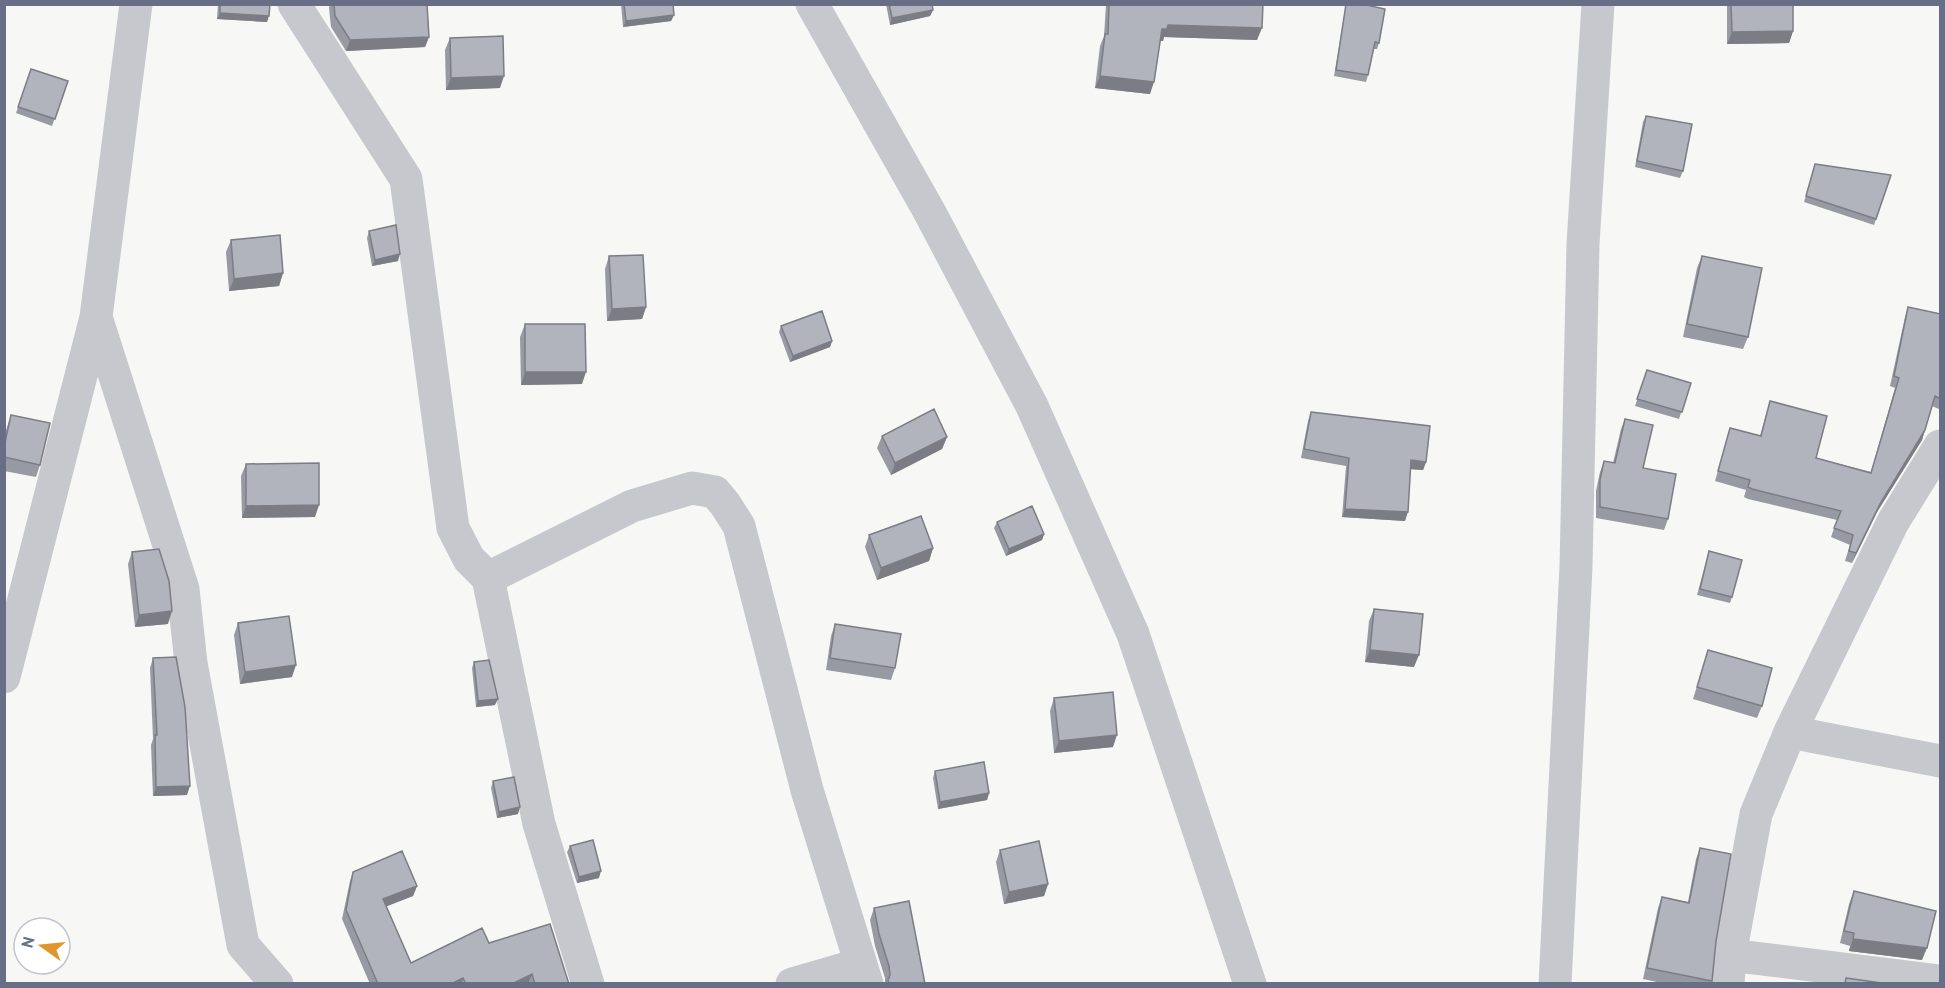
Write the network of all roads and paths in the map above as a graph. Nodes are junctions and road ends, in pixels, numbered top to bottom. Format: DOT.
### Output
graph roads {
  1 [pos="136,4"];
  2 [pos="294,4"];
  3 [pos="812,4"];
  4 [pos="1598,4"];
  5 [pos="96,317"];
  6 [pos="1941,446"];
  7 [pos="488,578"];
  8 [pos="13,601"];
  9 [pos="4,677"];
  10 [pos="1790,732"];
  11 [pos="1941,761"];
  12 [pos="1729,969"];
  13 [pos="864,974"];
  14 [pos="1941,981"];
  15 [pos="277,984"];
  16 [pos="588,984"];
  17 [pos="792,984"];
  18 [pos="1250,984"];
  19 [pos="1556,984"];
  1 -- 5 [label="street"];
  2 -- 7 [label="street"];
  3 -- 18 [label="street"];
  4 -- 19 [label="street"];
  5 -- 8 [label="street"];
  5 -- 15 [label="street"];
  6 -- 10 [label="street"];
  7 -- 13 [label="street"];
  7 -- 16 [label="street"];
  8 -- 9 [label="street"];
  10 -- 11 [label="street"];
  10 -- 12 [label="street"];
  12 -- 14 [label="street"];
  13 -- 17 [label="street"];
}
